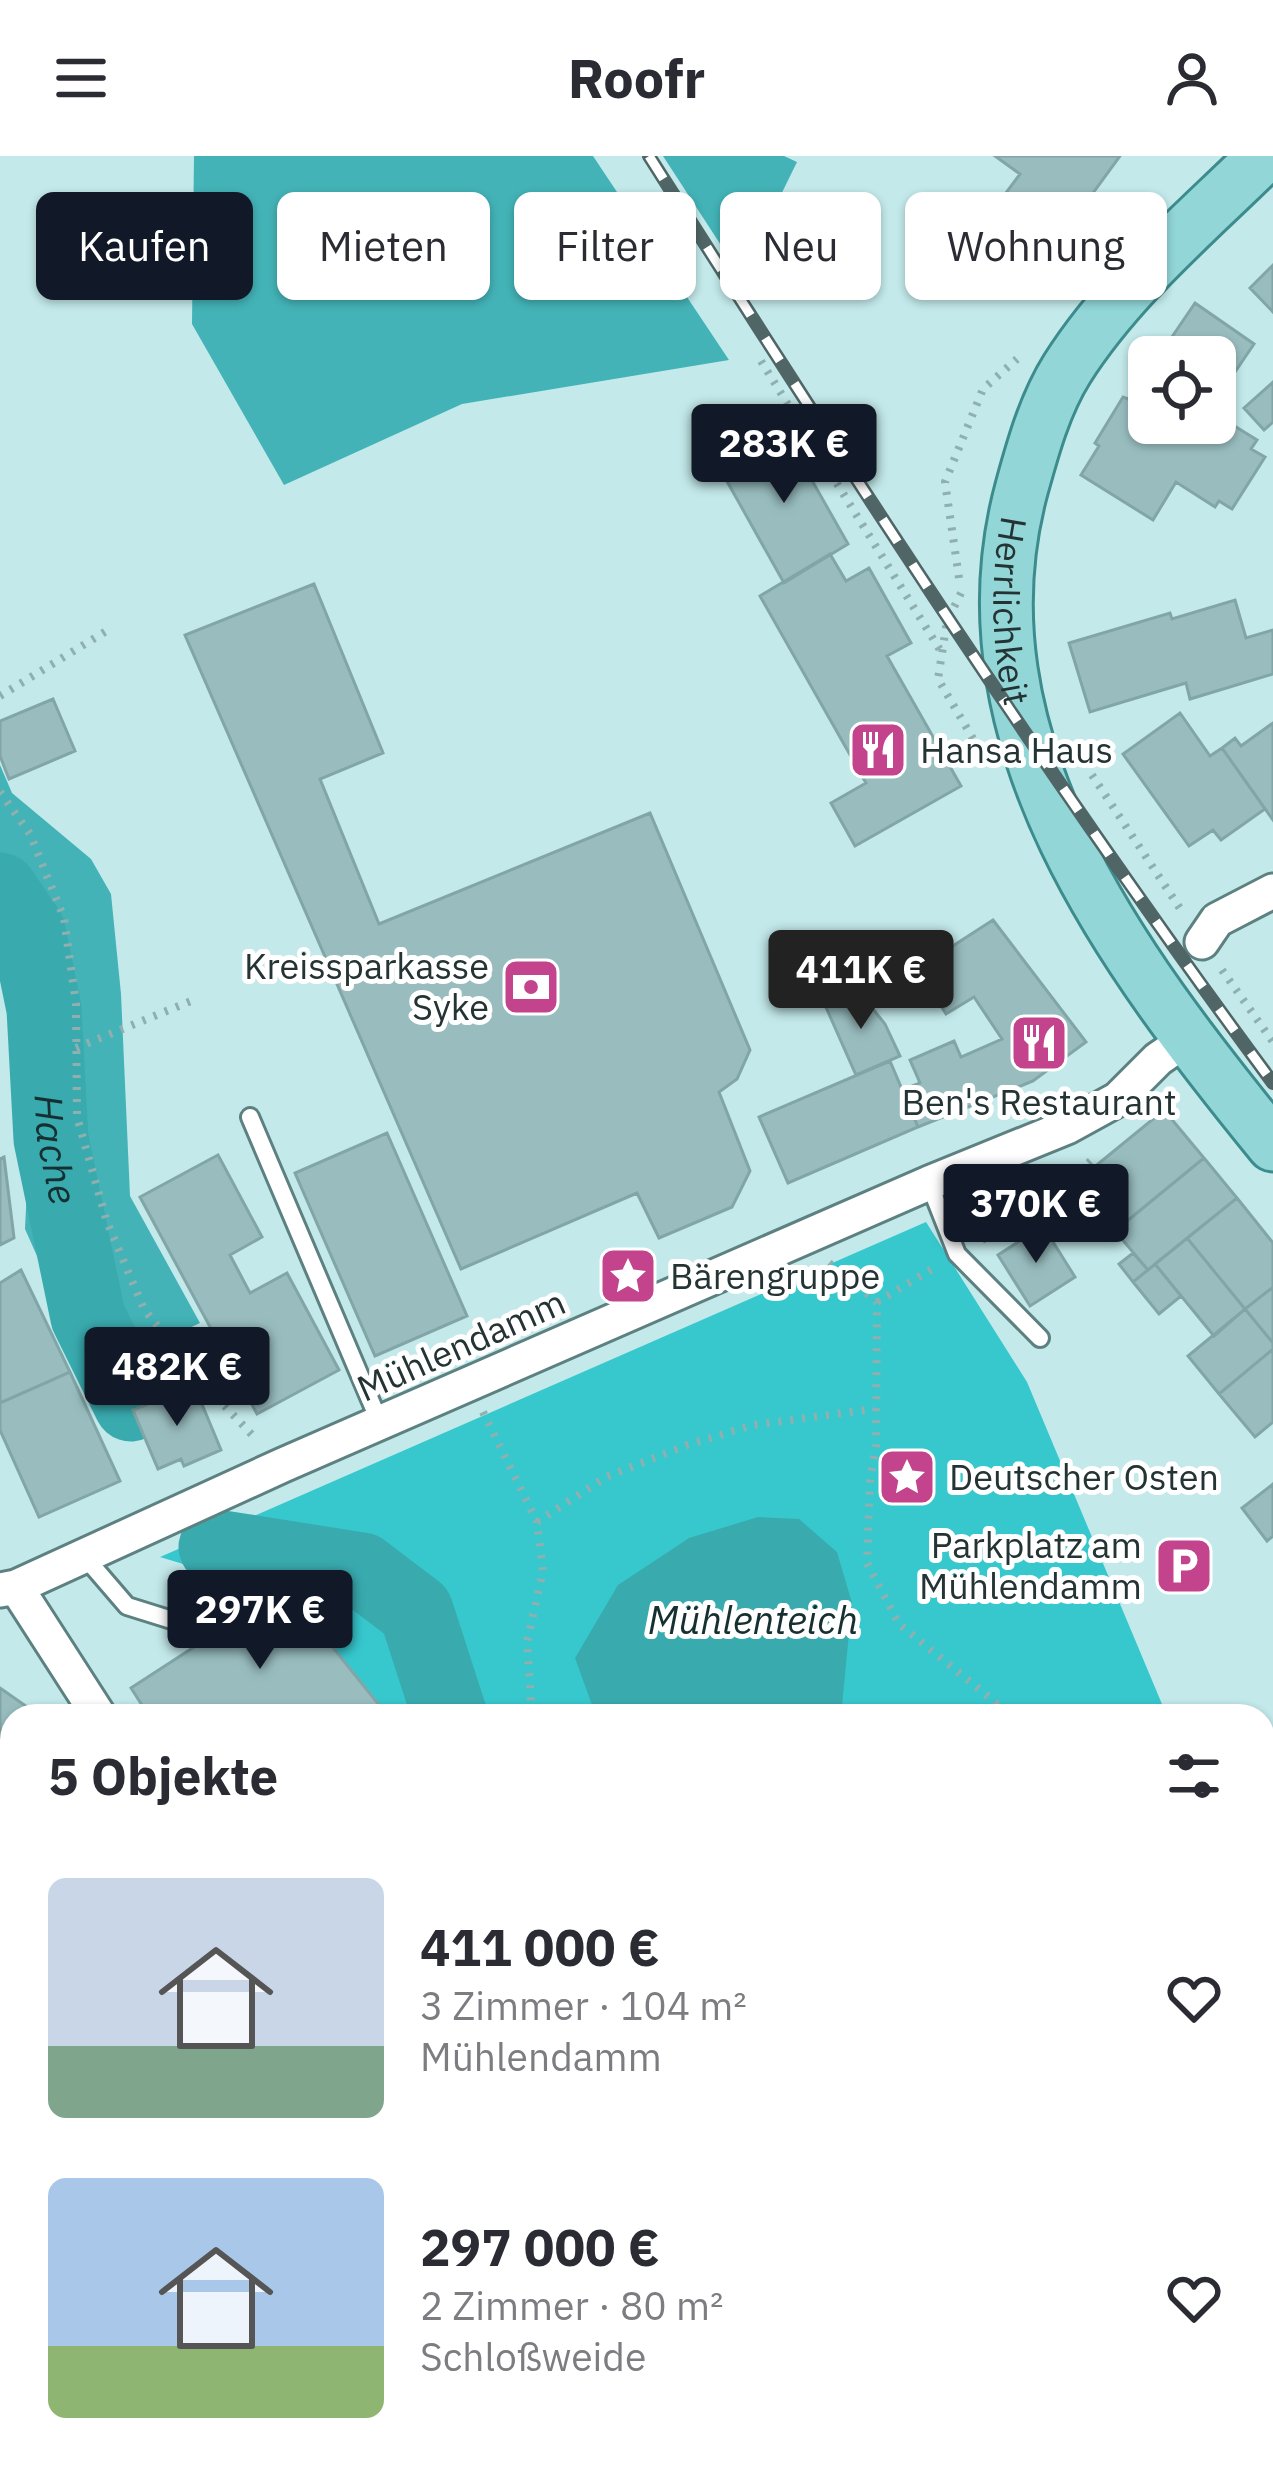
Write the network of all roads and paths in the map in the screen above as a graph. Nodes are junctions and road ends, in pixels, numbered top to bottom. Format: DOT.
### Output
graph roads {
  1 [pos="1264,156"];
  2 [pos="761,361"];
  3 [pos="109,630"];
  4 [pos="941,652"];
  5 [pos="0,696"];
  6 [pos="1080,757"];
  7 [pos="0,792"];
  8 [pos="1273,891"];
  9 [pos="1202,942"];
  10 [pos="191,1000"];
  11 [pos="1187,1039"];
  12 [pos="1273,1042"];
  13 [pos="76,1048"];
  14 [pos="1118,1099"];
  15 [pos="250,1117"];
  16 [pos="1273,1145"];
  17 [pos="929,1183"];
  18 [pos="801,1240"];
  19 [pos="957,1254"];
  20 [pos="877,1302"];
  21 [pos="1040,1338"];
  22 [pos="470,1383"];
  23 [pos="874,1409"];
  24 [pos="380,1423"];
  25 [pos="283,1465"];
  26 [pos="537,1522"];
  27 [pos="84,1556"];
  28 [pos="8,1588"];
  29 [pos="207,1631"];
  30 [pos="90,1704"];
  31 [pos="531,1704"];
  32 [pos="996,1704"];
  1 -- 11 [label="main road, Herrlichkeit"];
  2 -- 4 [label="path"];
  3 -- 5 [label="path"];
  6 -- 9 [label="path"];
  7 -- 13 [label="path"];
  8 -- 9 [label="street"];
  9 -- 12 [label="path"];
  10 -- 13 [label="path"];
  11 -- 14 [label="street, Mühlendamm"];
  11 -- 16 [label="main road, Herrlichkeit"];
  13 -- 25 [label="path"];
  14 -- 17 [label="street, Mühlendamm"];
  14 -- 19 [label="path"];
  15 -- 24 [label="lane"];
  17 -- 18 [label="street, Mühlendamm"];
  17 -- 19 [label="lane"];
  18 -- 20 [label="path"];
  18 -- 22 [label="street, Mühlendamm"];
  19 -- 20 [label="path"];
  19 -- 21 [label="lane"];
  20 -- 23 [label="path"];
  22 -- 24 [label="street, Mühlendamm"];
  22 -- 26 [label="path"];
  23 -- 26 [label="path"];
  23 -- 32 [label="path"];
  24 -- 25 [label="street, Mühlendamm"];
  25 -- 27 [label="street, Mühlendamm"];
  26 -- 31 [label="path"];
  27 -- 28 [label="street, Mühlendamm"];
  27 -- 29 [label="lane"];
  28 -- 30 [label="street"];
}
